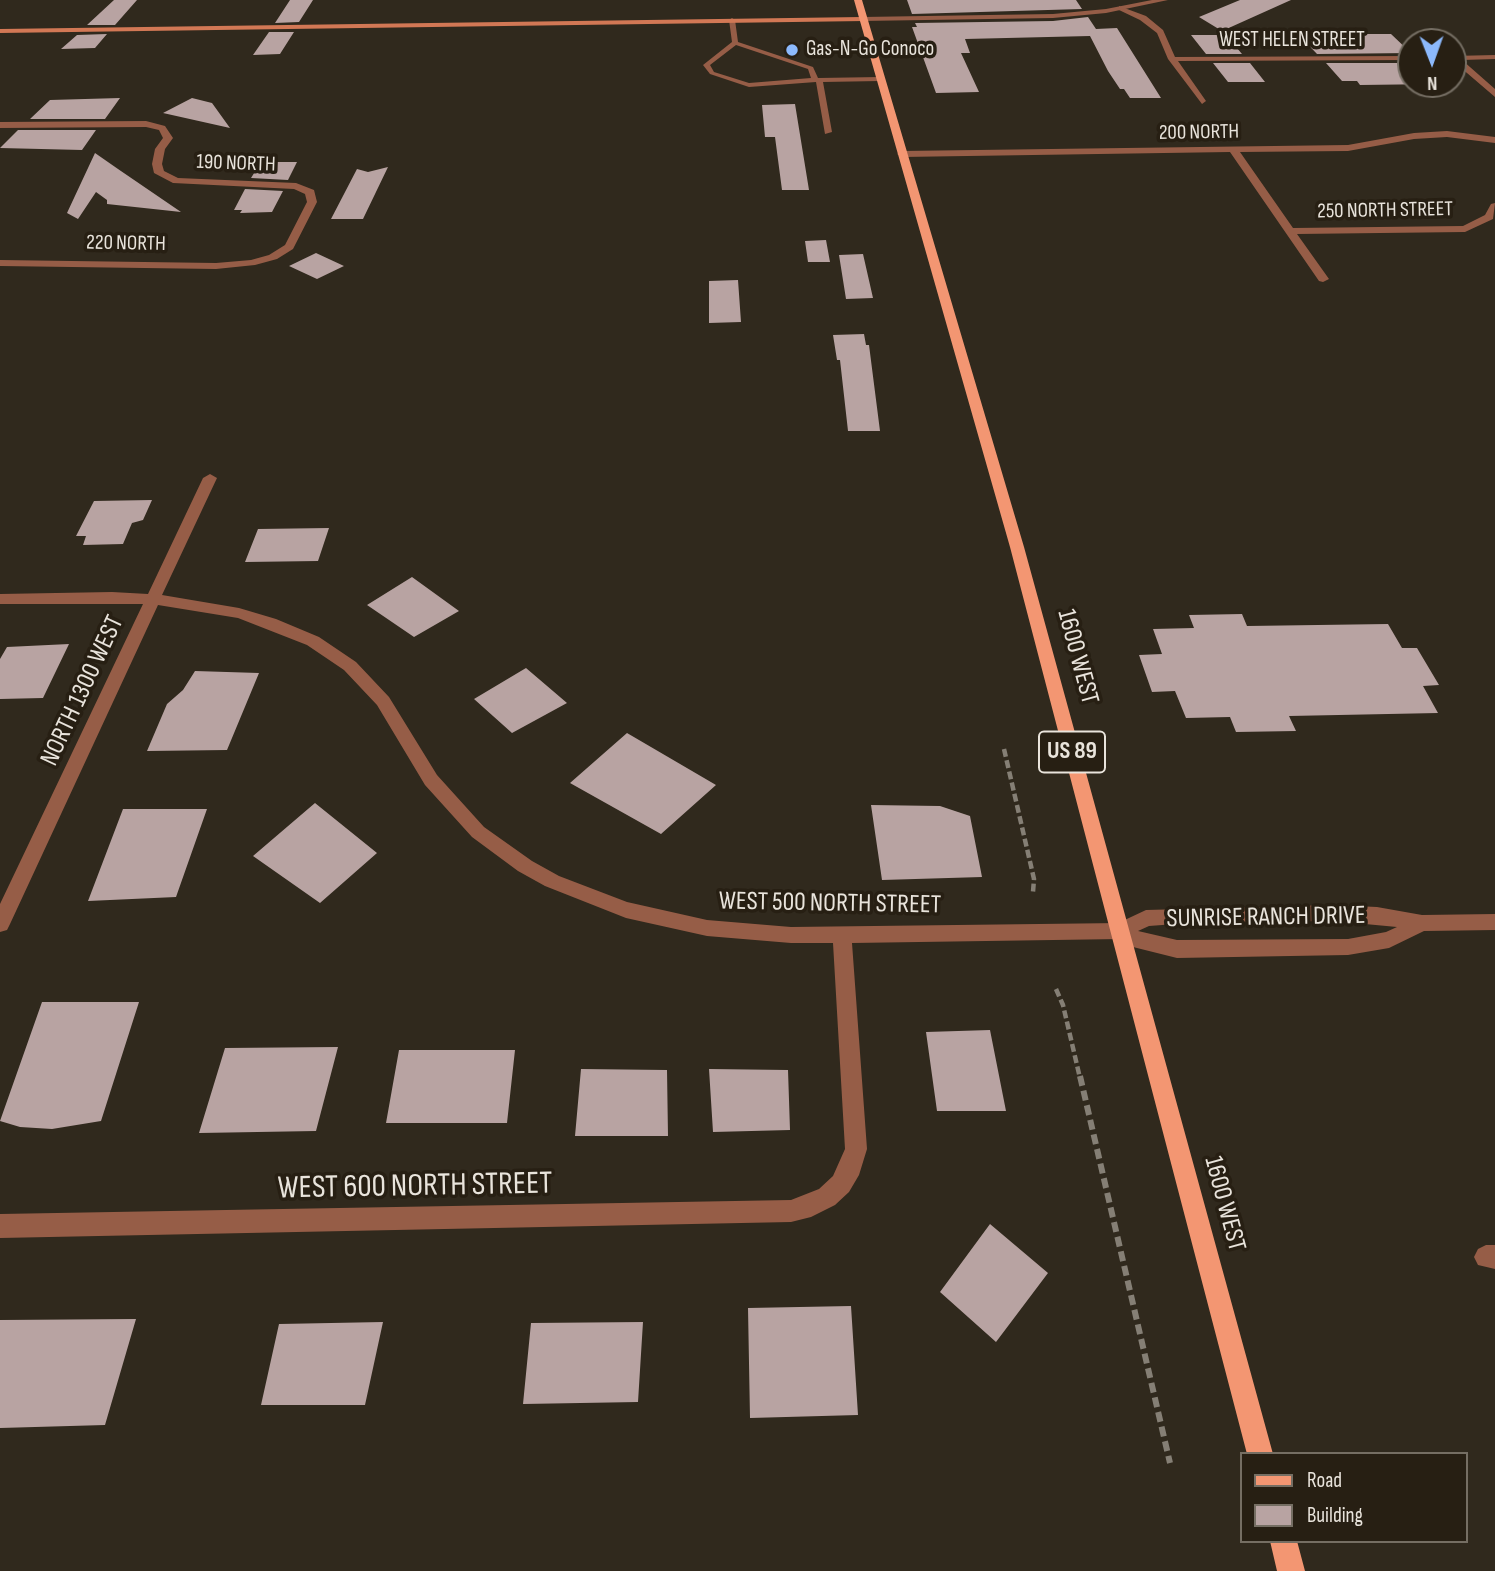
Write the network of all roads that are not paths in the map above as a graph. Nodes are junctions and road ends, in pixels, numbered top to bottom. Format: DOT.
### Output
graph roads {
  1 [pos="858,0"];
  2 [pos="1164,0"];
  3 [pos="1122,8"];
  4 [pos="862,19"];
  5 [pos="733,20"];
  6 [pos="0,31"];
  7 [pos="735,43"];
  8 [pos="1495,57"];
  9 [pos="1397,58"];
  10 [pos="1467,58"];
  11 [pos="1172,59"];
  12 [pos="1467,69"];
  13 [pos="880,79"];
  14 [pos="817,80"];
  15 [pos="1495,94"];
  16 [pos="1202,101"];
  17 [pos="0,125"];
  18 [pos="828,132"];
  19 [pos="1495,139"];
  20 [pos="1234,150"];
  21 [pos="902,154"];
  22 [pos="296,186"];
  23 [pos="1495,206"];
  24 [pos="1290,231"];
  25 [pos="0,263"];
  26 [pos="1323,279"];
  27 [pos="210,478"];
  28 [pos="0,598"];
  29 [pos="153,599"];
  30 [pos="1495,922"];
  31 [pos="1422,923"];
  32 [pos="0,924"];
  33 [pos="1121,931"];
  34 [pos="842,936"];
  35 [pos="0,1226"];
  36 [pos="1259,1452"];
  37 [pos="1284,1543"];
  38 [pos="1291,1571"];
  1 -- 4 [label="main road, 1600 WEST / US 89"];
  2 -- 3 [label="street"];
  3 -- 4 [label="street"];
  3 -- 11 [label="street"];
  4 -- 5 [label="main road"];
  4 -- 13 [label="main road, 1600 WEST / US 89"];
  5 -- 6 [label="main road"];
  5 -- 7 [label="lane"];
  7 -- 14 [label="lane"];
  7 -- 14 [label="lane"];
  8 -- 10 [label="street"];
  9 -- 11 [label="street, WEST HELEN STREET"];
  11 -- 16 [label="street"];
  12 -- 15 [label="street"];
  13 -- 14 [label="lane"];
  13 -- 21 [label="main road, 1600 WEST / US 89"];
  14 -- 18 [label="lane"];
  17 -- 22 [label="street, 190 NORTH"];
  19 -- 20 [label="street, 200 NORTH"];
  20 -- 21 [label="street, 200 NORTH"];
  20 -- 24 [label="street"];
  21 -- 33 [label="main road, 1600 WEST / US 89"];
  22 -- 25 [label="street, 220 NORTH"];
  23 -- 24 [label="street, 250 NORTH STREET"];
  24 -- 26 [label="street"];
  27 -- 29 [label="street, NORTH 1300 WEST"];
  28 -- 29 [label="street, WEST 500 NORTH STREET"];
  29 -- 32 [label="street, NORTH 1300 WEST"];
  29 -- 34 [label="street, WEST 500 NORTH STREET"];
  30 -- 31 [label="street, SUNRISE RANCH DRIVE"];
  31 -- 33 [label="street, SUNRISE RANCH DRIVE"];
  31 -- 33 [label="street, SUNRISE RANCH DRIVE"];
  33 -- 34 [label="street, WEST 500 NORTH STREET"];
  33 -- 36 [label="main road, 1600 WEST / US 89"];
  34 -- 35 [label="street, WEST 600 NORTH STREET"];
  37 -- 38 [label="main road"];
}
